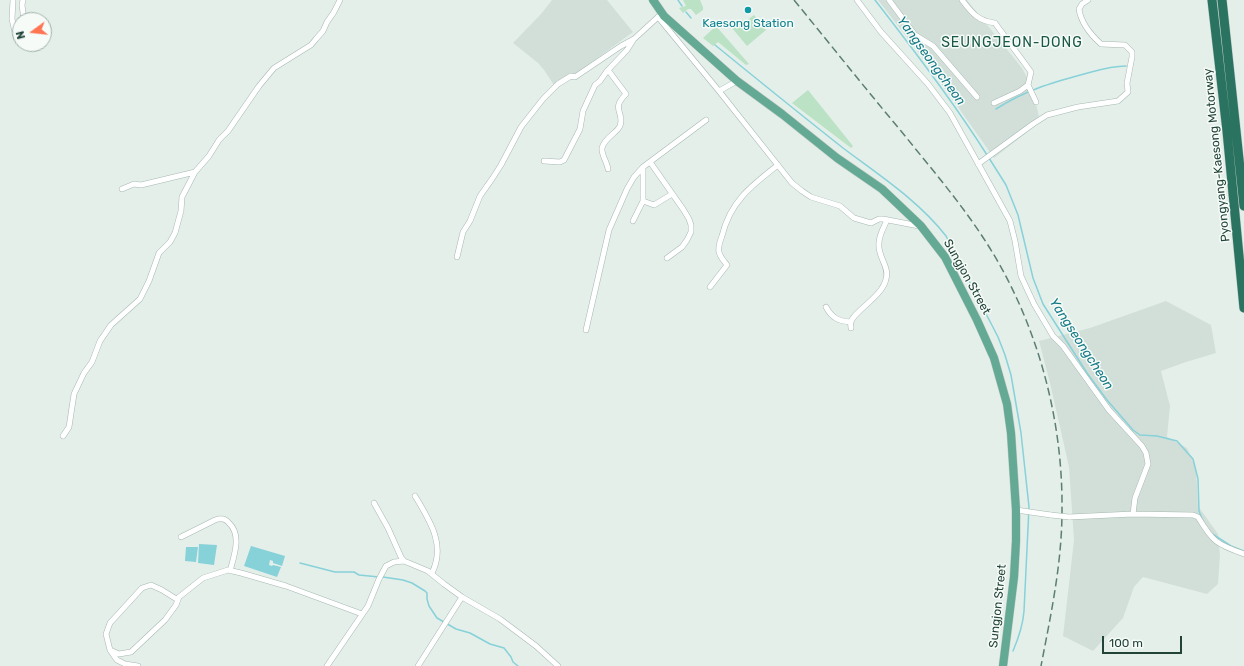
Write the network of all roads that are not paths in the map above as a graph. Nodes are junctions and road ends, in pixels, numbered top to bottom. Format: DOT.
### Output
graph roads {
  1 [pos="12,0"];
  2 [pos="23,0"];
  3 [pos="340,0"];
  4 [pos="653,0"];
  5 [pos="857,0"];
  6 [pos="889,0"];
  7 [pos="962,0"];
  8 [pos="1088,0"];
  9 [pos="1212,0"];
  10 [pos="1222,0"];
  11 [pos="12,12"];
  12 [pos="23,12"];
  13 [pos="661,16"];
  14 [pos="634,39"];
  15 [pos="608,70"];
  16 [pos="737,81"];
  17 [pos="1028,86"];
  18 [pos="719,91"];
  19 [pos="977,97"];
  20 [pos="1036,102"];
  21 [pos="994,103"];
  22 [pos="706,120"];
  23 [pos="544,161"];
  24 [pos="650,162"];
  25 [pos="978,164"];
  26 [pos="778,165"];
  27 [pos="643,167"];
  28 [pos="608,169"];
  29 [pos="195,172"];
  30 [pos="122,189"];
  31 [pos="672,194"];
  32 [pos="643,201"];
  33 [pos="1244,206"];
  34 [pos="887,220"];
  35 [pos="633,221"];
  36 [pos="921,226"];
  37 [pos="457,257"];
  38 [pos="667,258"];
  39 [pos="710,287"];
  40 [pos="826,307"];
  41 [pos="1244,308"];
  42 [pos="851,322"];
  43 [pos="851,328"];
  44 [pos="586,330"];
  45 [pos="63,436"];
  46 [pos="415,496"];
  47 [pos="374,503"];
  48 [pos="1016,510"];
  49 [pos="1133,514"];
  50 [pos="181,537"];
  51 [pos="1244,554"];
  52 [pos="404,561"];
  53 [pos="230,571"];
  54 [pos="432,573"];
  55 [pos="462,596"];
  56 [pos="178,600"];
  57 [pos="362,614"];
  58 [pos="110,650"];
  59 [pos="138,666"];
  60 [pos="327,666"];
  61 [pos="418,666"];
  62 [pos="558,666"];
  63 [pos="1003,666"];
  1 -- 11 [label="street"];
  2 -- 12 [label="street"];
  3 -- 29 [label="street"];
  4 -- 13 [label="main road, Sungjon Street"];
  5 -- 25 [label="street"];
  6 -- 19 [label="street"];
  7 -- 17 [label="street"];
  8 -- 25 [label="street"];
  9 -- 41 [label="highway, Pyongyang-Kaesong Motorway"];
  10 -- 33 [label="highway, Pyongyang-Kaesong Motorway"];
  13 -- 14 [label="street"];
  13 -- 16 [label="main road, Sungjon Street"];
  13 -- 18 [label="street"];
  14 -- 15 [label="street"];
  14 -- 37 [label="street"];
  15 -- 23 [label="street"];
  15 -- 28 [label="street"];
  16 -- 18 [label="street"];
  16 -- 36 [label="main road, Sungjon Street"];
  17 -- 20 [label="street"];
  17 -- 21 [label="street"];
  18 -- 26 [label="street"];
  22 -- 24 [label="street"];
  24 -- 27 [label="street"];
  24 -- 31 [label="street"];
  25 -- 49 [label="street"];
  26 -- 34 [label="street"];
  26 -- 39 [label="street"];
  27 -- 32 [label="street"];
  27 -- 44 [label="street"];
  29 -- 30 [label="street"];
  29 -- 45 [label="street"];
  31 -- 32 [label="street"];
  31 -- 38 [label="street"];
  32 -- 35 [label="street"];
  34 -- 36 [label="street"];
  34 -- 42 [label="street"];
  36 -- 48 [label="main road, Sungjon Street"];
  40 -- 42 [label="street"];
  42 -- 43 [label="street"];
  46 -- 54 [label="street"];
  47 -- 52 [label="street"];
  48 -- 49 [label="street, bridge"];
  48 -- 63 [label="main road, Sungjon Street"];
  49 -- 51 [label="street"];
  50 -- 53 [label="street"];
  52 -- 54 [label="street"];
  52 -- 57 [label="street"];
  53 -- 56 [label="street"];
  53 -- 57 [label="street"];
  54 -- 55 [label="street"];
  55 -- 61 [label="street"];
  55 -- 62 [label="street"];
  56 -- 58 [label="street"];
  56 -- 58 [label="street"];
  57 -- 60 [label="street"];
  58 -- 59 [label="street"];
}
